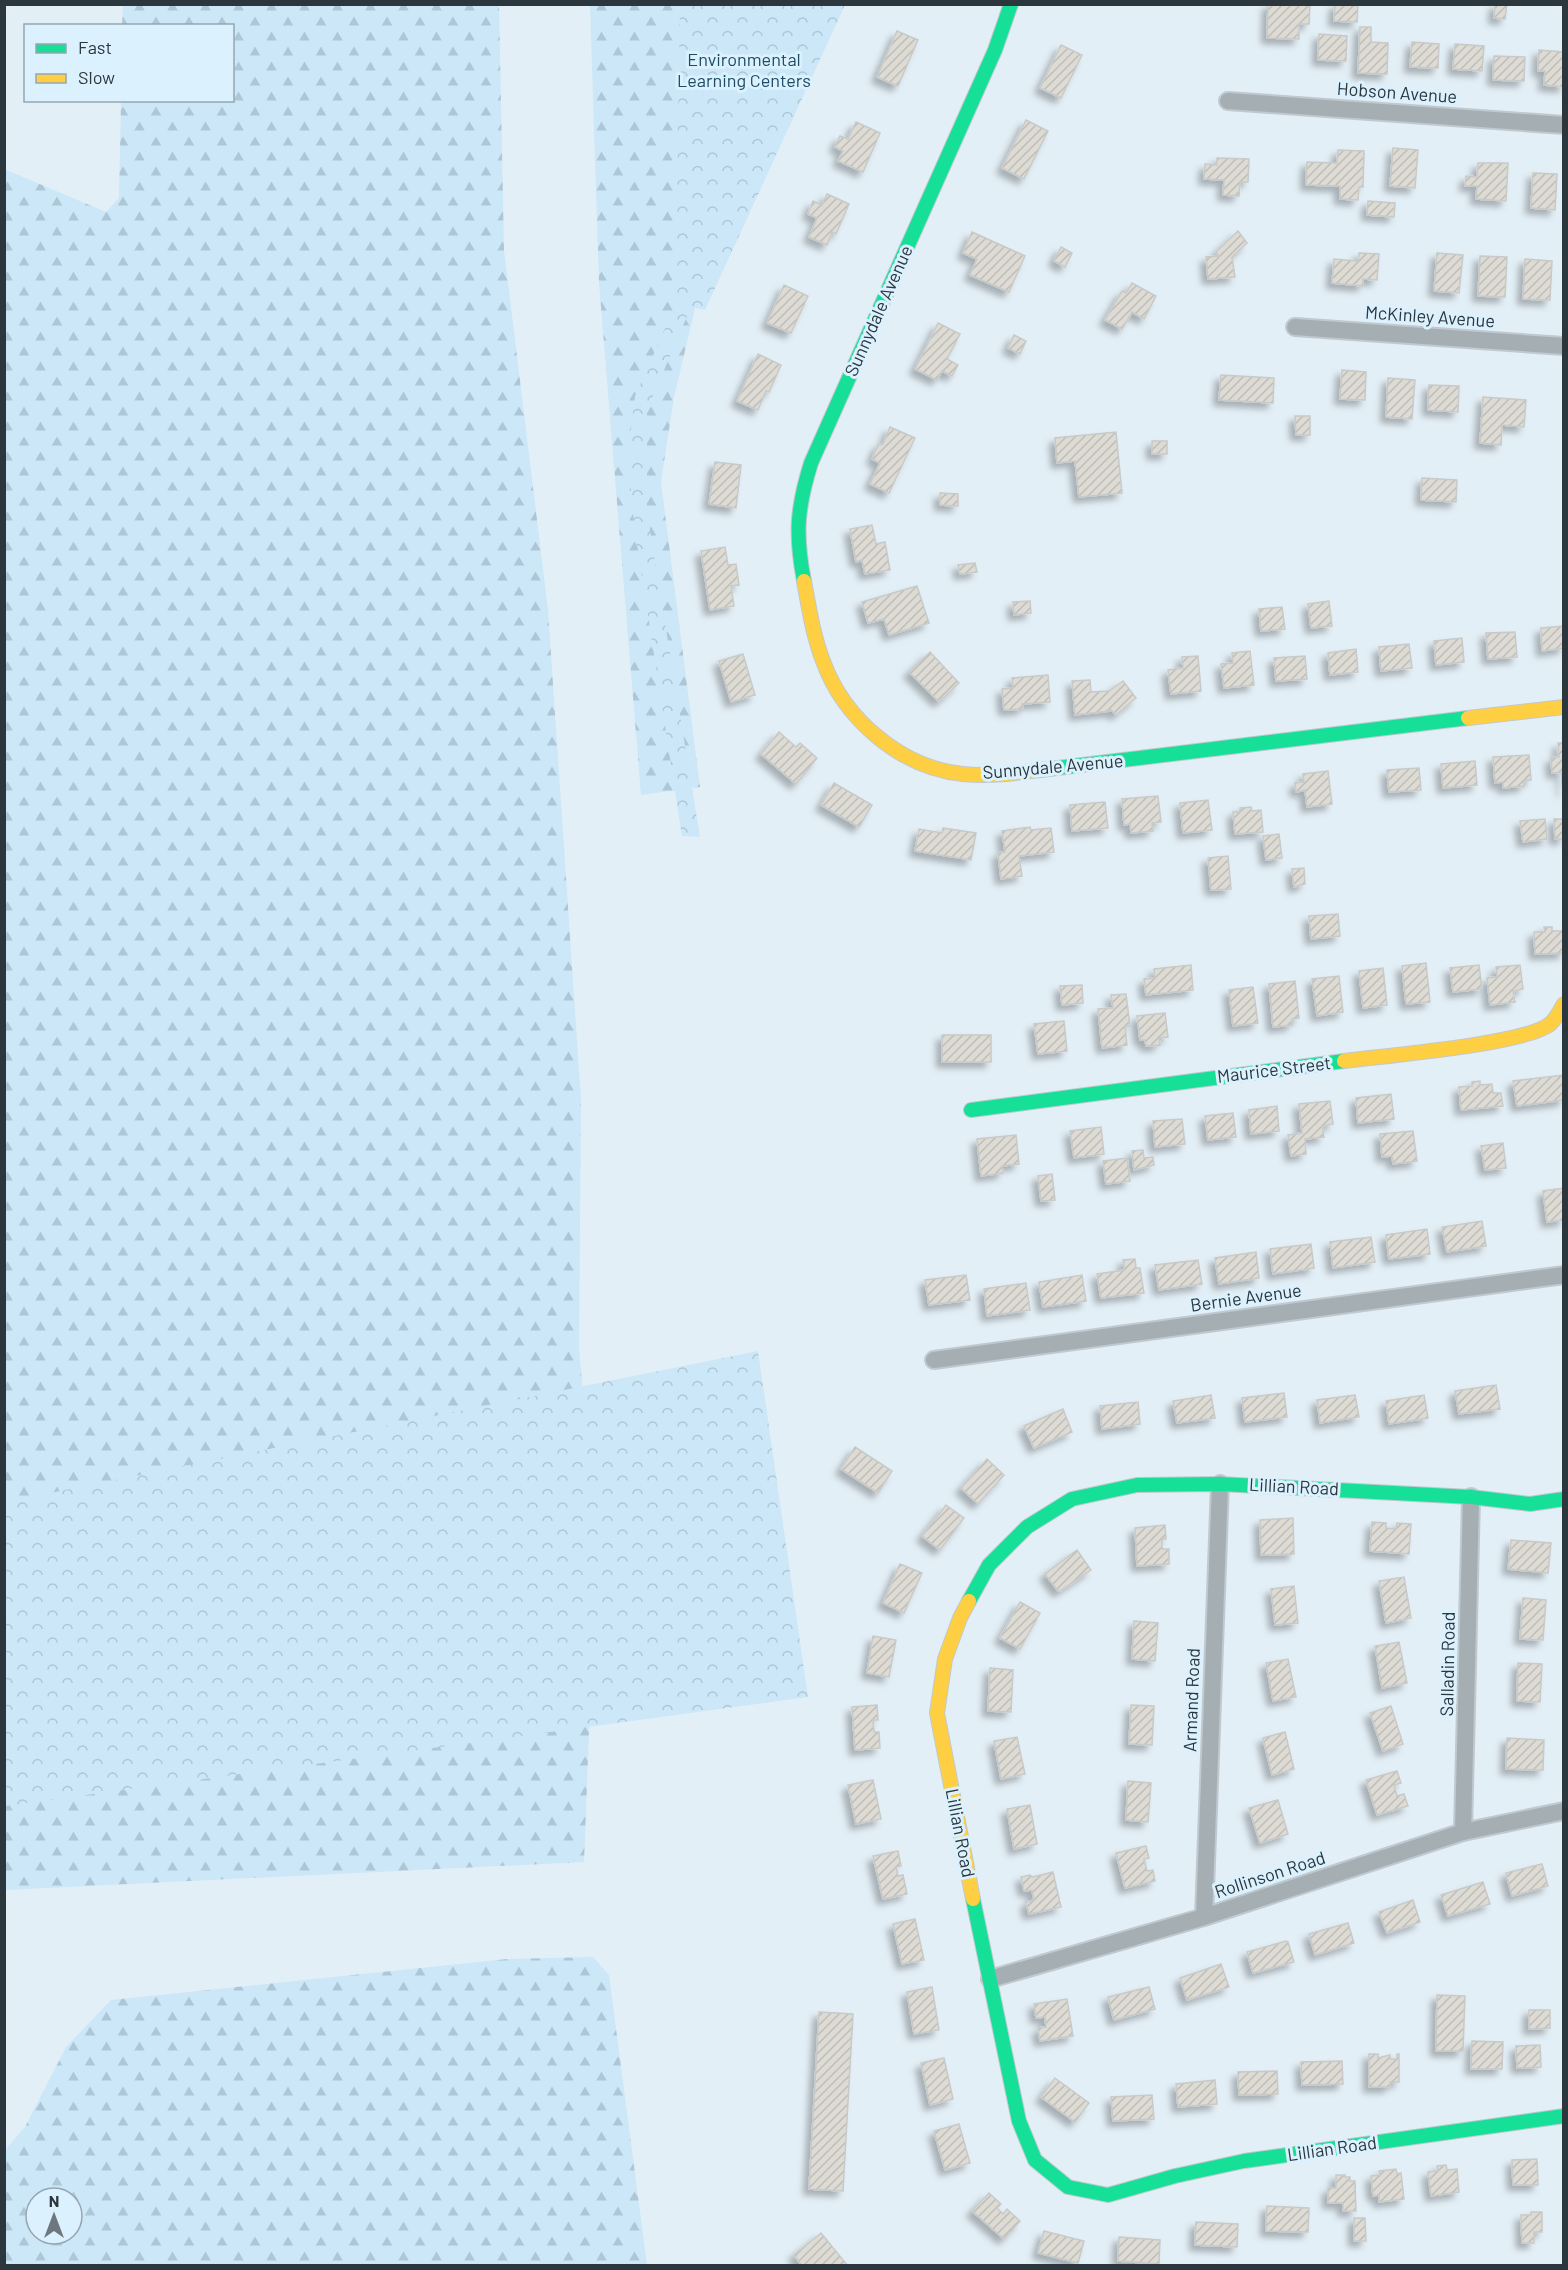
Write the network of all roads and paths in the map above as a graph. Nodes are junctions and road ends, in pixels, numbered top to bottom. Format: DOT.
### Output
graph roads {
  1 [pos="1011,4"];
  2 [pos="1228,101"];
  3 [pos="1563,125"];
  4 [pos="1295,327"];
  5 [pos="1563,346"];
  6 [pos="1563,707"];
  7 [pos="1563,1004"];
  8 [pos="972,1110"];
  9 [pos="1563,1275"];
  10 [pos="934,1360"];
  11 [pos="1220,1484"];
  12 [pos="1471,1497"];
  13 [pos="1563,1499"];
  14 [pos="1563,1811"];
  15 [pos="1463,1832"];
  16 [pos="1204,1917"];
  17 [pos="990,1979"];
  18 [pos="1563,2116"];
  1 -- 6 [label="street, Sunnydale Avenue"];
  2 -- 3 [label="street, Hobson Avenue"];
  4 -- 5 [label="street, McKinley Avenue"];
  7 -- 8 [label="street, Maurice Street"];
  9 -- 10 [label="street, Bernie Avenue"];
  11 -- 12 [label="street, Lillian Road"];
  11 -- 16 [label="street, Armand Road"];
  11 -- 17 [label="street, Lillian Road"];
  12 -- 13 [label="street, Lillian Road"];
  12 -- 15 [label="street, Salladin Road"];
  14 -- 15 [label="street, Rollinson Road"];
  15 -- 16 [label="street, Rollinson Road"];
  16 -- 17 [label="street, Rollinson Road"];
  17 -- 18 [label="street, Lillian Road"];
}
